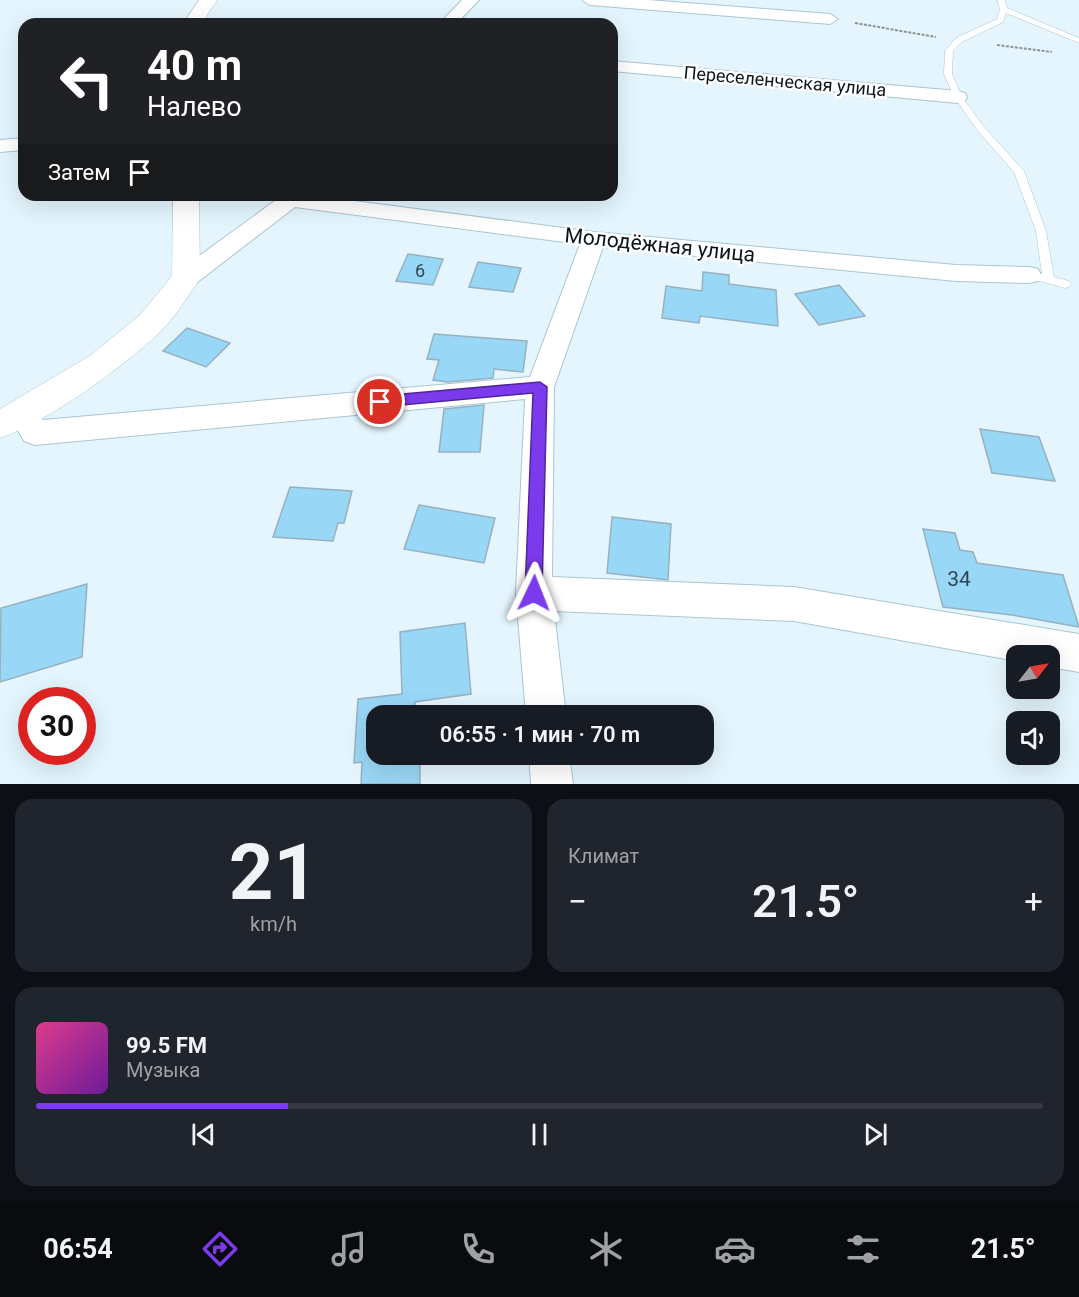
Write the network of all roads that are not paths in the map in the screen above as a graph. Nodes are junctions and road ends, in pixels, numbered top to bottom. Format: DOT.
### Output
graph roads {
  1 [pos="208,0"];
  2 [pos="471,0"];
  3 [pos="590,0"];
  4 [pos="1002,4"];
  5 [pos="196,18"];
  6 [pos="453,18"];
  7 [pos="830,19"];
  8 [pos="1079,41"];
  9 [pos="618,67"];
  10 [pos="958,97"];
  11 [pos="18,144"];
  12 [pos="0,146"];
  13 [pos="186,201"];
  14 [pos="290,201"];
  15 [pos="323,201"];
  16 [pos="594,239"];
  17 [pos="1039,277"];
  18 [pos="186,278"];
  19 [pos="1065,284"];
  20 [pos="540,387"];
  21 [pos="11,419"];
  22 [pos="534,593"];
  23 [pos="1079,652"];
  24 [pos="545,705"];
  25 [pos="550,765"];
  26 [pos="552,784"];
  1 -- 5 [label="main road"];
  2 -- 6 [label="street"];
  3 -- 7 [label="street"];
  4 -- 8 [label="lane"];
  4 -- 10 [label="lane"];
  9 -- 10 [label="street, Переселенческая улица"];
  10 -- 17 [label="lane"];
  11 -- 12 [label="street"];
  13 -- 18 [label="main road"];
  14 -- 18 [label="street"];
  15 -- 16 [label="street, Молодёжная улица"];
  16 -- 17 [label="street, Молодёжная улица"];
  16 -- 20 [label="street"];
  17 -- 19 [label="lane"];
  18 -- 21 [label="main road"];
  20 -- 21 [label="street"];
  20 -- 22 [label="street"];
  22 -- 23 [label="street"];
  22 -- 24 [label="street"];
  25 -- 26 [label="street"];
}
